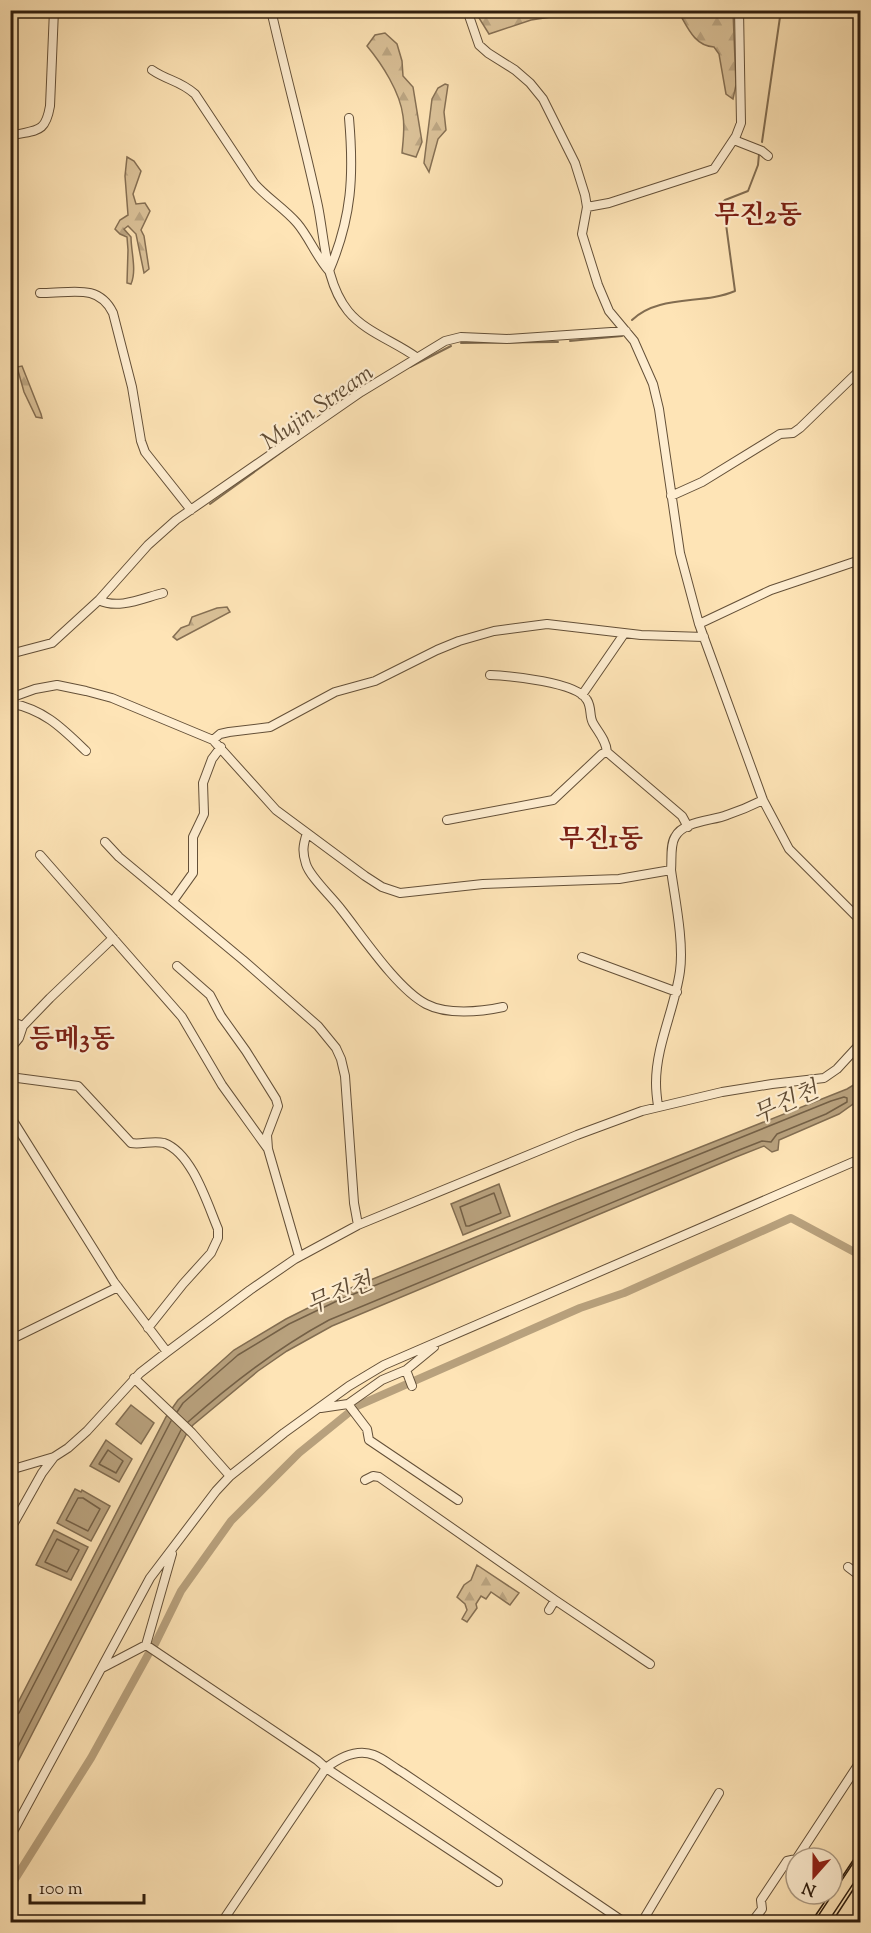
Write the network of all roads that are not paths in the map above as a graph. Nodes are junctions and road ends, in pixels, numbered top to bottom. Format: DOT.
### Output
graph roads {
  1 [pos="54,10"];
  2 [pos="271,10"];
  3 [pos="467,10"];
  4 [pos="739,10"];
  5 [pos="152,70"];
  6 [pos="349,118"];
  7 [pos="10,136"];
  8 [pos="734,140"];
  9 [pos="768,156"];
  10 [pos="587,207"];
  11 [pos="329,271"];
  12 [pos="40,292"];
  13 [pos="626,331"];
  14 [pos="416,357"];
  15 [pos="861,370"];
  16 [pos="671,496"];
  17 [pos="191,510"];
  18 [pos="861,560"];
  19 [pos="163,592"];
  20 [pos="99,600"];
  21 [pos="699,624"];
  22 [pos="624,633"];
  23 [pos="704,638"];
  24 [pos="10,654"];
  25 [pos="490,675"];
  26 [pos="582,695"];
  27 [pos="10,698"];
  28 [pos="10,703"];
  29 [pos="213,740"];
  30 [pos="221,747"];
  31 [pos="86,752"];
  32 [pos="607,752"];
  33 [pos="763,800"];
  34 [pos="447,820"];
  35 [pos="688,827"];
  36 [pos="308,833"];
  37 [pos="105,842"];
  38 [pos="40,855"];
  39 [pos="671,870"];
  40 [pos="173,901"];
  41 [pos="861,920"];
  42 [pos="113,938"];
  43 [pos="582,957"];
  44 [pos="177,966"];
  45 [pos="676,993"];
  46 [pos="503,1007"];
  47 [pos="10,1021"];
  48 [pos="23,1026"];
  49 [pos="861,1044"];
  50 [pos="10,1049"];
  51 [pos="10,1077"];
  52 [pos="658,1106"];
  53 [pos="11,1117"];
  54 [pos="268,1149"];
  55 [pos="861,1159"];
  56 [pos="358,1225"];
  57 [pos="299,1256"];
  58 [pos="118,1287"];
  59 [pos="148,1328"];
  60 [pos="10,1340"];
  61 [pos="441,1341"];
  62 [pos="167,1352"];
  63 [pos="407,1373"];
  64 [pos="134,1378"];
  65 [pos="412,1386"];
  66 [pos="350,1408"];
  67 [pos="316,1409"];
  68 [pos="54,1457"];
  69 [pos="10,1470"];
  70 [pos="230,1476"];
  71 [pos="365,1480"];
  72 [pos="458,1500"];
  73 [pos="10,1530"];
  74 [pos="173,1550"];
  75 [pos="848,1567"];
  76 [pos="861,1576"];
  77 [pos="555,1600"];
  78 [pos="549,1610"];
  79 [pos="146,1645"];
  80 [pos="650,1664"];
  81 [pos="101,1669"];
  82 [pos="861,1762"];
  83 [pos="326,1768"];
  84 [pos="719,1793"];
  85 [pos="10,1837"];
  86 [pos="805,1846"];
  87 [pos="861,1863"];
  88 [pos="784,1866"];
  89 [pos="498,1882"];
  90 [pos="222,1923"];
  91 [pos="624,1923"];
  92 [pos="642,1923"];
  93 [pos="752,1923"];
  94 [pos="821,1923"];
  1 -- 7 [label="street"];
  2 -- 11 [label="street"];
  3 -- 10 [label="street"];
  4 -- 8 [label="street"];
  5 -- 11 [label="street"];
  6 -- 11 [label="street"];
  8 -- 9 [label="street"];
  8 -- 10 [label="street"];
  10 -- 13 [label="street"];
  11 -- 14 [label="street"];
  12 -- 17 [label="street"];
  13 -- 14 [label="street"];
  13 -- 16 [label="street"];
  14 -- 17 [label="street"];
  15 -- 16 [label="street"];
  16 -- 21 [label="street"];
  17 -- 20 [label="street"];
  18 -- 21 [label="street"];
  19 -- 20 [label="street"];
  20 -- 24 [label="street"];
  21 -- 23 [label="street"];
  22 -- 23 [label="street"];
  22 -- 26 [label="street"];
  22 -- 29 [label="street"];
  23 -- 33 [label="street"];
  25 -- 26 [label="street"];
  26 -- 32 [label="street"];
  27 -- 29 [label="street"];
  28 -- 31 [label="street"];
  29 -- 30 [label="street"];
  30 -- 36 [label="street"];
  30 -- 40 [label="street"];
  32 -- 34 [label="street"];
  32 -- 35 [label="street"];
  33 -- 35 [label="street"];
  33 -- 41 [label="street"];
  35 -- 39 [label="street"];
  36 -- 39 [label="street"];
  36 -- 46 [label="street"];
  37 -- 40 [label="street"];
  38 -- 42 [label="street"];
  39 -- 45 [label="street"];
  40 -- 56 [label="street"];
  42 -- 48 [label="street"];
  42 -- 54 [label="street"];
  43 -- 45 [label="street"];
  44 -- 54 [label="street"];
  45 -- 52 [label="street"];
  47 -- 48 [label="street"];
  48 -- 50 [label="street"];
  49 -- 52 [label="street"];
  51 -- 59 [label="street"];
  52 -- 56 [label="street"];
  53 -- 58 [label="street"];
  54 -- 57 [label="street"];
  55 -- 61 [label="street"];
  56 -- 57 [label="street"];
  57 -- 62 [label="street"];
  58 -- 59 [label="street"];
  58 -- 60 [label="street"];
  59 -- 62 [label="street"];
  61 -- 63 [label="street"];
  61 -- 67 [label="street"];
  62 -- 64 [label="street"];
  63 -- 65 [label="street"];
  63 -- 66 [label="street"];
  64 -- 68 [label="street"];
  64 -- 70 [label="street"];
  66 -- 67 [label="street"];
  66 -- 72 [label="street"];
  67 -- 70 [label="street"];
  68 -- 69 [label="street"];
  68 -- 73 [label="street"];
  70 -- 74 [label="street"];
  71 -- 77 [label="street"];
  74 -- 79 [label="street"];
  74 -- 81 [label="street"];
  75 -- 76 [label="street"];
  77 -- 78 [label="street"];
  77 -- 80 [label="street"];
  79 -- 81 [label="street"];
  79 -- 83 [label="street"];
  81 -- 85 [label="street"];
  82 -- 86 [label="street"];
  83 -- 89 [label="street"];
  83 -- 90 [label="street"];
  83 -- 91 [label="street"];
  84 -- 92 [label="street"];
  87 -- 94 [label="main road"];
  88 -- 93 [label="street"];
}
